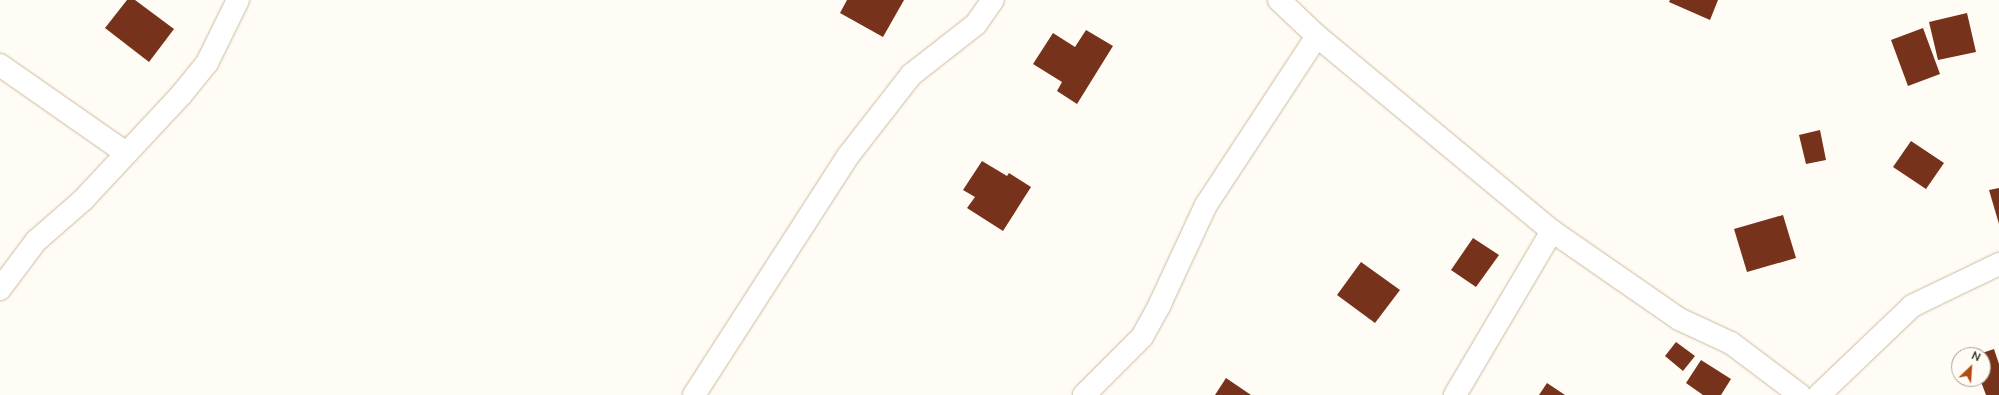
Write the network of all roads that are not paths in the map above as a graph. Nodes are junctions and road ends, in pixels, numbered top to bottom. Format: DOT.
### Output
graph roads {
  1 [pos="238,0"];
  2 [pos="993,0"];
  3 [pos="1279,0"];
  4 [pos="1317,36"];
  5 [pos="0,65"];
  6 [pos="126,153"];
  7 [pos="1552,231"];
  8 [pos="1999,264"];
  9 [pos="0,289"];
  10 [pos="694,395"];
  11 [pos="1084,395"];
  12 [pos="1455,395"];
  13 [pos="1800,395"];
  14 [pos="1819,395"];
  1 -- 6 [label="street"];
  2 -- 10 [label="street"];
  3 -- 4 [label="street"];
  4 -- 7 [label="street"];
  4 -- 11 [label="street"];
  5 -- 6 [label="street"];
  6 -- 9 [label="street"];
  7 -- 12 [label="street"];
  7 -- 13 [label="street"];
  8 -- 14 [label="street"];
}
